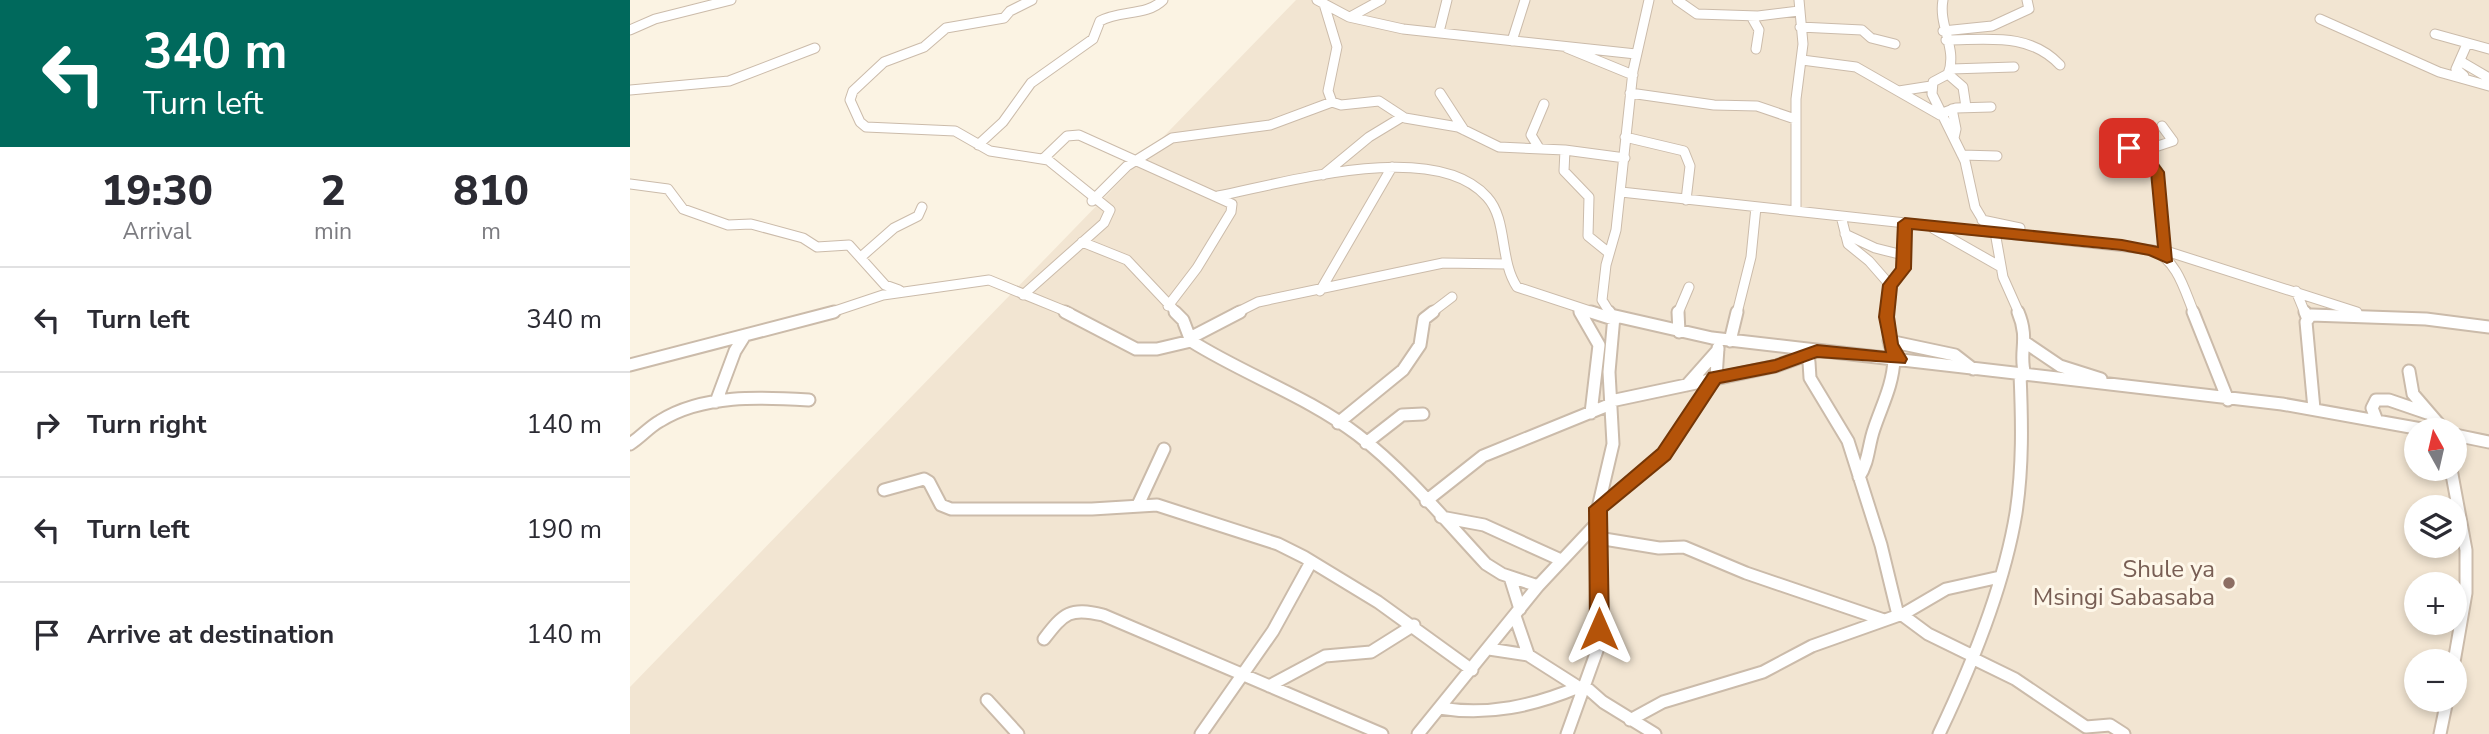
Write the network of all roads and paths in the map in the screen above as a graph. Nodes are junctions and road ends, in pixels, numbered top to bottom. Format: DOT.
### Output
graph roads {
  1 [pos="731,0"];
  2 [pos="1032,0"];
  3 [pos="1163,0"];
  4 [pos="1381,0"];
  5 [pos="1447,0"];
  6 [pos="1525,0"];
  7 [pos="1649,0"];
  8 [pos="1678,0"];
  9 [pos="1798,0"];
  10 [pos="1942,0"];
  11 [pos="2027,0"];
  12 [pos="1320,2"];
  13 [pos="1365,10"];
  14 [pos="1799,11"];
  15 [pos="1751,16"];
  16 [pos="1350,17"];
  17 [pos="2320,19"];
  18 [pos="1385,24"];
  19 [pos="1800,27"];
  20 [pos="630,30"];
  21 [pos="1438,32"];
  22 [pos="2435,34"];
  23 [pos="1945,36"];
  24 [pos="1512,41"];
  25 [pos="1558,44"];
  26 [pos="1895,44"];
  27 [pos="2466,44"];
  28 [pos="814,48"];
  29 [pos="1756,48"];
  30 [pos="2489,49"];
  31 [pos="1636,54"];
  32 [pos="1802,60"];
  33 [pos="2460,61"];
  34 [pos="2060,65"];
  35 [pos="2014,67"];
  36 [pos="1949,72"];
  37 [pos="1633,75"];
  38 [pos="2489,78"];
  39 [pos="2468,80"];
  40 [pos="1931,86"];
  41 [pos="2489,86"];
  42 [pos="630,90"];
  43 [pos="1899,91"];
  44 [pos="1440,93"];
  45 [pos="1630,93"];
  46 [pos="1796,97"];
  47 [pos="1332,102"];
  48 [pos="1544,104"];
  49 [pos="1966,107"];
  50 [pos="1991,107"];
  51 [pos="1774,109"];
  52 [pos="1952,109"];
  53 [pos="1941,115"];
  54 [pos="1402,117"];
  55 [pos="1796,119"];
  56 [pos="2162,126"];
  57 [pos="1464,130"];
  58 [pos="2141,133"];
  59 [pos="1625,138"];
  60 [pos="1954,138"];
  61 [pos="978,145"];
  62 [pos="1539,148"];
  63 [pos="1565,150"];
  64 [pos="1962,155"];
  65 [pos="1997,156"];
  66 [pos="1044,159"];
  67 [pos="1625,159"];
  68 [pos="1134,161"];
  69 [pos="2153,164"];
  70 [pos="1392,167"];
  71 [pos="1322,176"];
  72 [pos="630,184"];
  73 [pos="1621,192"];
  74 [pos="1218,197"];
  75 [pos="1686,200"];
  76 [pos="1092,201"];
  77 [pos="922,207"];
  78 [pos="1756,207"];
  79 [pos="1796,211"];
  80 [pos="1841,216"];
  81 [pos="1982,219"];
  82 [pos="1905,223"];
  83 [pos="1928,226"];
  84 [pos="1992,232"];
  85 [pos="1844,234"];
  86 [pos="2050,237"];
  87 [pos="1083,242"];
  88 [pos="1609,253"];
  89 [pos="2166,254"];
  90 [pos="1903,255"];
  91 [pos="860,257"];
  92 [pos="1507,264"];
  93 [pos="2001,267"];
  94 [pos="1890,285"];
  95 [pos="1689,287"];
  96 [pos="2296,290"];
  97 [pos="903,291"];
  98 [pos="1320,291"];
  99 [pos="1023,295"];
  100 [pos="1452,296"];
  101 [pos="1168,306"];
  102 [pos="1579,309"];
  103 [pos="2307,317"];
  104 [pos="2370,317"];
  105 [pos="1613,318"];
  106 [pos="1185,326"];
  107 [pos="2489,327"];
  108 [pos="1679,332"];
  109 [pos="745,335"];
  110 [pos="1190,339"];
  111 [pos="1889,341"];
  112 [pos="2026,343"];
  113 [pos="1723,344"];
  114 [pos="1169,345"];
  115 [pos="1811,354"];
  116 [pos="1897,359"];
  117 [pos="2022,360"];
  118 [pos="630,365"];
  119 [pos="1973,369"];
  120 [pos="2409,371"];
  121 [pos="2022,374"];
  122 [pos="1716,377"];
  123 [pos="2044,377"];
  124 [pos="2108,384"];
  125 [pos="1687,385"];
  126 [pos="809,400"];
  127 [pos="2228,400"];
  128 [pos="716,402"];
  129 [pos="1611,402"];
  130 [pos="2314,409"];
  131 [pos="1591,412"];
  132 [pos="2427,413"];
  133 [pos="1423,414"];
  134 [pos="2432,418"];
  135 [pos="2376,421"];
  136 [pos="1338,423"];
  137 [pos="2404,426"];
  138 [pos="2468,438"];
  139 [pos="2489,442"];
  140 [pos="1366,443"];
  141 [pos="630,444"];
  142 [pos="1164,449"];
  143 [pos="1859,477"];
  144 [pos="2453,481"];
  145 [pos="884,490"];
  146 [pos="1426,501"];
  147 [pos="1138,505"];
  148 [pos="1598,508"];
  149 [pos="1441,517"];
  150 [pos="1598,522"];
  151 [pos="1598,538"];
  152 [pos="1561,560"];
  153 [pos="1311,562"];
  154 [pos="1510,577"];
  155 [pos="2000,577"];
  156 [pos="1538,586"];
  157 [pos="1517,613"];
  158 [pos="1899,615"];
  159 [pos="1884,620"];
  160 [pos="1414,625"];
  161 [pos="1499,637"];
  162 [pos="1044,639"];
  163 [pos="1489,649"];
  164 [pos="1514,649"];
  165 [pos="2456,649"];
  166 [pos="1528,654"];
  167 [pos="1972,657"];
  168 [pos="1472,670"];
  169 [pos="1243,676"];
  170 [pos="1269,686"];
  171 [pos="1583,688"];
  172 [pos="987,700"];
  173 [pos="1439,708"];
  174 [pos="2445,712"];
  175 [pos="1630,720"];
  176 [pos="1018,734"];
  177 [pos="1201,734"];
  178 [pos="1382,734"];
  179 [pos="1418,734"];
  180 [pos="1567,734"];
  181 [pos="1655,734"];
  182 [pos="1939,734"];
  183 [pos="2124,734"];
  184 [pos="2441,734"];
  1 -- 20 [label="street"];
  2 -- 61 [label="street"];
  3 -- 61 [label="street"];
  4 -- 13 [label="street"];
  5 -- 21 [label="street"];
  6 -- 24 [label="street"];
  7 -- 31 [label="street"];
  8 -- 15 [label="street"];
  9 -- 14 [label="street"];
  10 -- 23 [label="street"];
  11 -- 23 [label="street"];
  12 -- 16 [label="street"];
  12 -- 47 [label="street"];
  13 -- 16 [label="street"];
  13 -- 18 [label="street"];
  14 -- 15 [label="street"];
  14 -- 19 [label="street"];
  15 -- 29 [label="street"];
  16 -- 18 [label="street"];
  17 -- 39 [label="street"];
  18 -- 21 [label="street"];
  19 -- 26 [label="street"];
  19 -- 32 [label="street"];
  21 -- 24 [label="street"];
  22 -- 27 [label="street"];
  23 -- 34 [label="street"];
  23 -- 36 [label="street"];
  24 -- 25 [label="street"];
  25 -- 31 [label="street"];
  25 -- 37 [label="street"];
  27 -- 30 [label="street"];
  27 -- 33 [label="street"];
  28 -- 42 [label="street"];
  31 -- 37 [label="street"];
  32 -- 43 [label="street"];
  32 -- 46 [label="street"];
  33 -- 38 [label="street"];
  33 -- 39 [label="street"];
  35 -- 36 [label="street"];
  36 -- 40 [label="street"];
  36 -- 49 [label="street"];
  37 -- 45 [label="street"];
  39 -- 41 [label="street"];
  40 -- 43 [label="street"];
  40 -- 53 [label="street"];
  43 -- 53 [label="street"];
  44 -- 57 [label="street"];
  45 -- 51 [label="street"];
  45 -- 59 [label="street"];
  46 -- 51 [label="street"];
  46 -- 55 [label="street"];
  47 -- 54 [label="street"];
  47 -- 68 [label="street"];
  48 -- 62 [label="street"];
  49 -- 50 [label="street"];
  49 -- 52 [label="street"];
  51 -- 55 [label="street"];
  52 -- 53 [label="street"];
  52 -- 60 [label="street"];
  53 -- 60 [label="street"];
  54 -- 57 [label="street"];
  54 -- 71 [label="street"];
  55 -- 79 [label="street"];
  56 -- 69 [label="street"];
  57 -- 62 [label="street"];
  58 -- 69 [label="street"];
  59 -- 67 [label="street"];
  59 -- 75 [label="street"];
  60 -- 64 [label="street"];
  61 -- 66 [label="street"];
  62 -- 63 [label="street"];
  63 -- 67 [label="street"];
  63 -- 88 [label="street"];
  64 -- 65 [label="street"];
  64 -- 81 [label="street"];
  66 -- 68 [label="street"];
  66 -- 76 [label="street"];
  67 -- 73 [label="street"];
  68 -- 74 [label="street"];
  68 -- 76 [label="street"];
  69 -- 89 [label="street"];
  70 -- 71 [label="street"];
  70 -- 92 [label="street"];
  70 -- 98 [label="street"];
  71 -- 74 [label="street"];
  72 -- 91 [label="street"];
  73 -- 75 [label="street"];
  73 -- 88 [label="street"];
  74 -- 101 [label="street"];
  75 -- 78 [label="street"];
  76 -- 87 [label="street"];
  77 -- 91 [label="street"];
  78 -- 79 [label="street"];
  78 -- 113 [label="street"];
  79 -- 80 [label="street"];
  80 -- 82 [label="street"];
  80 -- 85 [label="street"];
  81 -- 84 [label="street"];
  81 -- 86 [label="street"];
  82 -- 83 [label="street"];
  82 -- 90 [label="street"];
  83 -- 84 [label="street"];
  83 -- 93 [label="street"];
  84 -- 86 [label="street"];
  84 -- 93 [label="street"];
  85 -- 90 [label="street"];
  85 -- 94 [label="street"];
  86 -- 89 [label="street"];
  87 -- 99 [label="street"];
  87 -- 101 [label="street"];
  88 -- 105 [label="street"];
  89 -- 96 [label="street"];
  89 -- 127 [label="street"];
  90 -- 94 [label="street"];
  91 -- 97 [label="street"];
  92 -- 98 [label="street"];
  92 -- 102 [label="street"];
  93 -- 112 [label="street"];
  94 -- 111 [label="street"];
  95 -- 108 [label="street"];
  96 -- 103 [label="street"];
  96 -- 104 [label="street"];
  97 -- 99 [label="street"];
  97 -- 109 [label="street"];
  98 -- 110 [label="street"];
  99 -- 114 [label="street"];
  100 -- 136 [label="street"];
  101 -- 106 [label="street"];
  102 -- 105 [label="street"];
  102 -- 131 [label="street"];
  103 -- 104 [label="street"];
  103 -- 130 [label="street"];
  104 -- 107 [label="street"];
  105 -- 108 [label="street"];
  105 -- 129 [label="street"];
  106 -- 110 [label="street"];
  106 -- 114 [label="street"];
  108 -- 113 [label="street"];
  109 -- 118 [label="street"];
  109 -- 128 [label="street"];
  110 -- 114 [label="street"];
  110 -- 136 [label="street"];
  111 -- 116 [label="street"];
  111 -- 119 [label="street"];
  112 -- 117 [label="street"];
  112 -- 124 [label="street"];
  113 -- 115 [label="street"];
  113 -- 122 [label="street"];
  113 -- 125 [label="street"];
  115 -- 116 [label="street"];
  115 -- 122 [label="street"];
  115 -- 143 [label="street"];
  116 -- 119 [label="street"];
  116 -- 143 [label="street"];
  117 -- 121 [label="street"];
  117 -- 123 [label="street"];
  119 -- 121 [label="street"];
  120 -- 132 [label="street"];
  121 -- 123 [label="street"];
  121 -- 155 [label="street"];
  122 -- 125 [label="street"];
  122 -- 148 [label="street"];
  123 -- 124 [label="street"];
  124 -- 127 [label="street"];
  125 -- 129 [label="street"];
  126 -- 128 [label="street"];
  127 -- 130 [label="street"];
  128 -- 141 [label="street"];
  129 -- 131 [label="street"];
  129 -- 148 [label="street"];
  130 -- 135 [label="street"];
  131 -- 146 [label="street"];
  132 -- 134 [label="street"];
  132 -- 135 [label="street"];
  133 -- 140 [label="street"];
  135 -- 137 [label="street"];
  136 -- 140 [label="street"];
  138 -- 139 [label="street"];
  140 -- 146 [label="street"];
  142 -- 147 [label="street"];
  143 -- 158 [label="street"];
  144 -- 165 [label="street"];
  145 -- 147 [label="street"];
  146 -- 149 [label="street"];
  147 -- 153 [label="street"];
  148 -- 150 [label="street"];
  149 -- 152 [label="street"];
  149 -- 154 [label="street"];
  150 -- 151 [label="street"];
  150 -- 152 [label="street"];
  151 -- 159 [label="street"];
  151 -- 171 [label="street"];
  152 -- 156 [label="street"];
  153 -- 160 [label="street"];
  153 -- 169 [label="street"];
  154 -- 156 [label="street"];
  154 -- 157 [label="street"];
  155 -- 158 [label="street"];
  155 -- 167 [label="street"];
  156 -- 157 [label="street"];
  157 -- 161 [label="street"];
  157 -- 166 [label="street"];
  158 -- 159 [label="street"];
  158 -- 167 [label="street"];
  159 -- 175 [label="street"];
  160 -- 168 [label="street"];
  160 -- 170 [label="street"];
  161 -- 163 [label="street"];
  161 -- 164 [label="street"];
  162 -- 169 [label="street"];
  163 -- 164 [label="street"];
  163 -- 168 [label="street"];
  164 -- 166 [label="street"];
  166 -- 171 [label="street"];
  167 -- 182 [label="street"];
  167 -- 183 [label="street"];
  168 -- 173 [label="street"];
  169 -- 170 [label="street"];
  169 -- 177 [label="street"];
  170 -- 178 [label="street"];
  171 -- 173 [label="street"];
  171 -- 175 [label="street"];
  171 -- 180 [label="street"];
  172 -- 176 [label="street"];
  173 -- 179 [label="street"];
  174 -- 184 [label="street"];
  175 -- 181 [label="street"];
}
